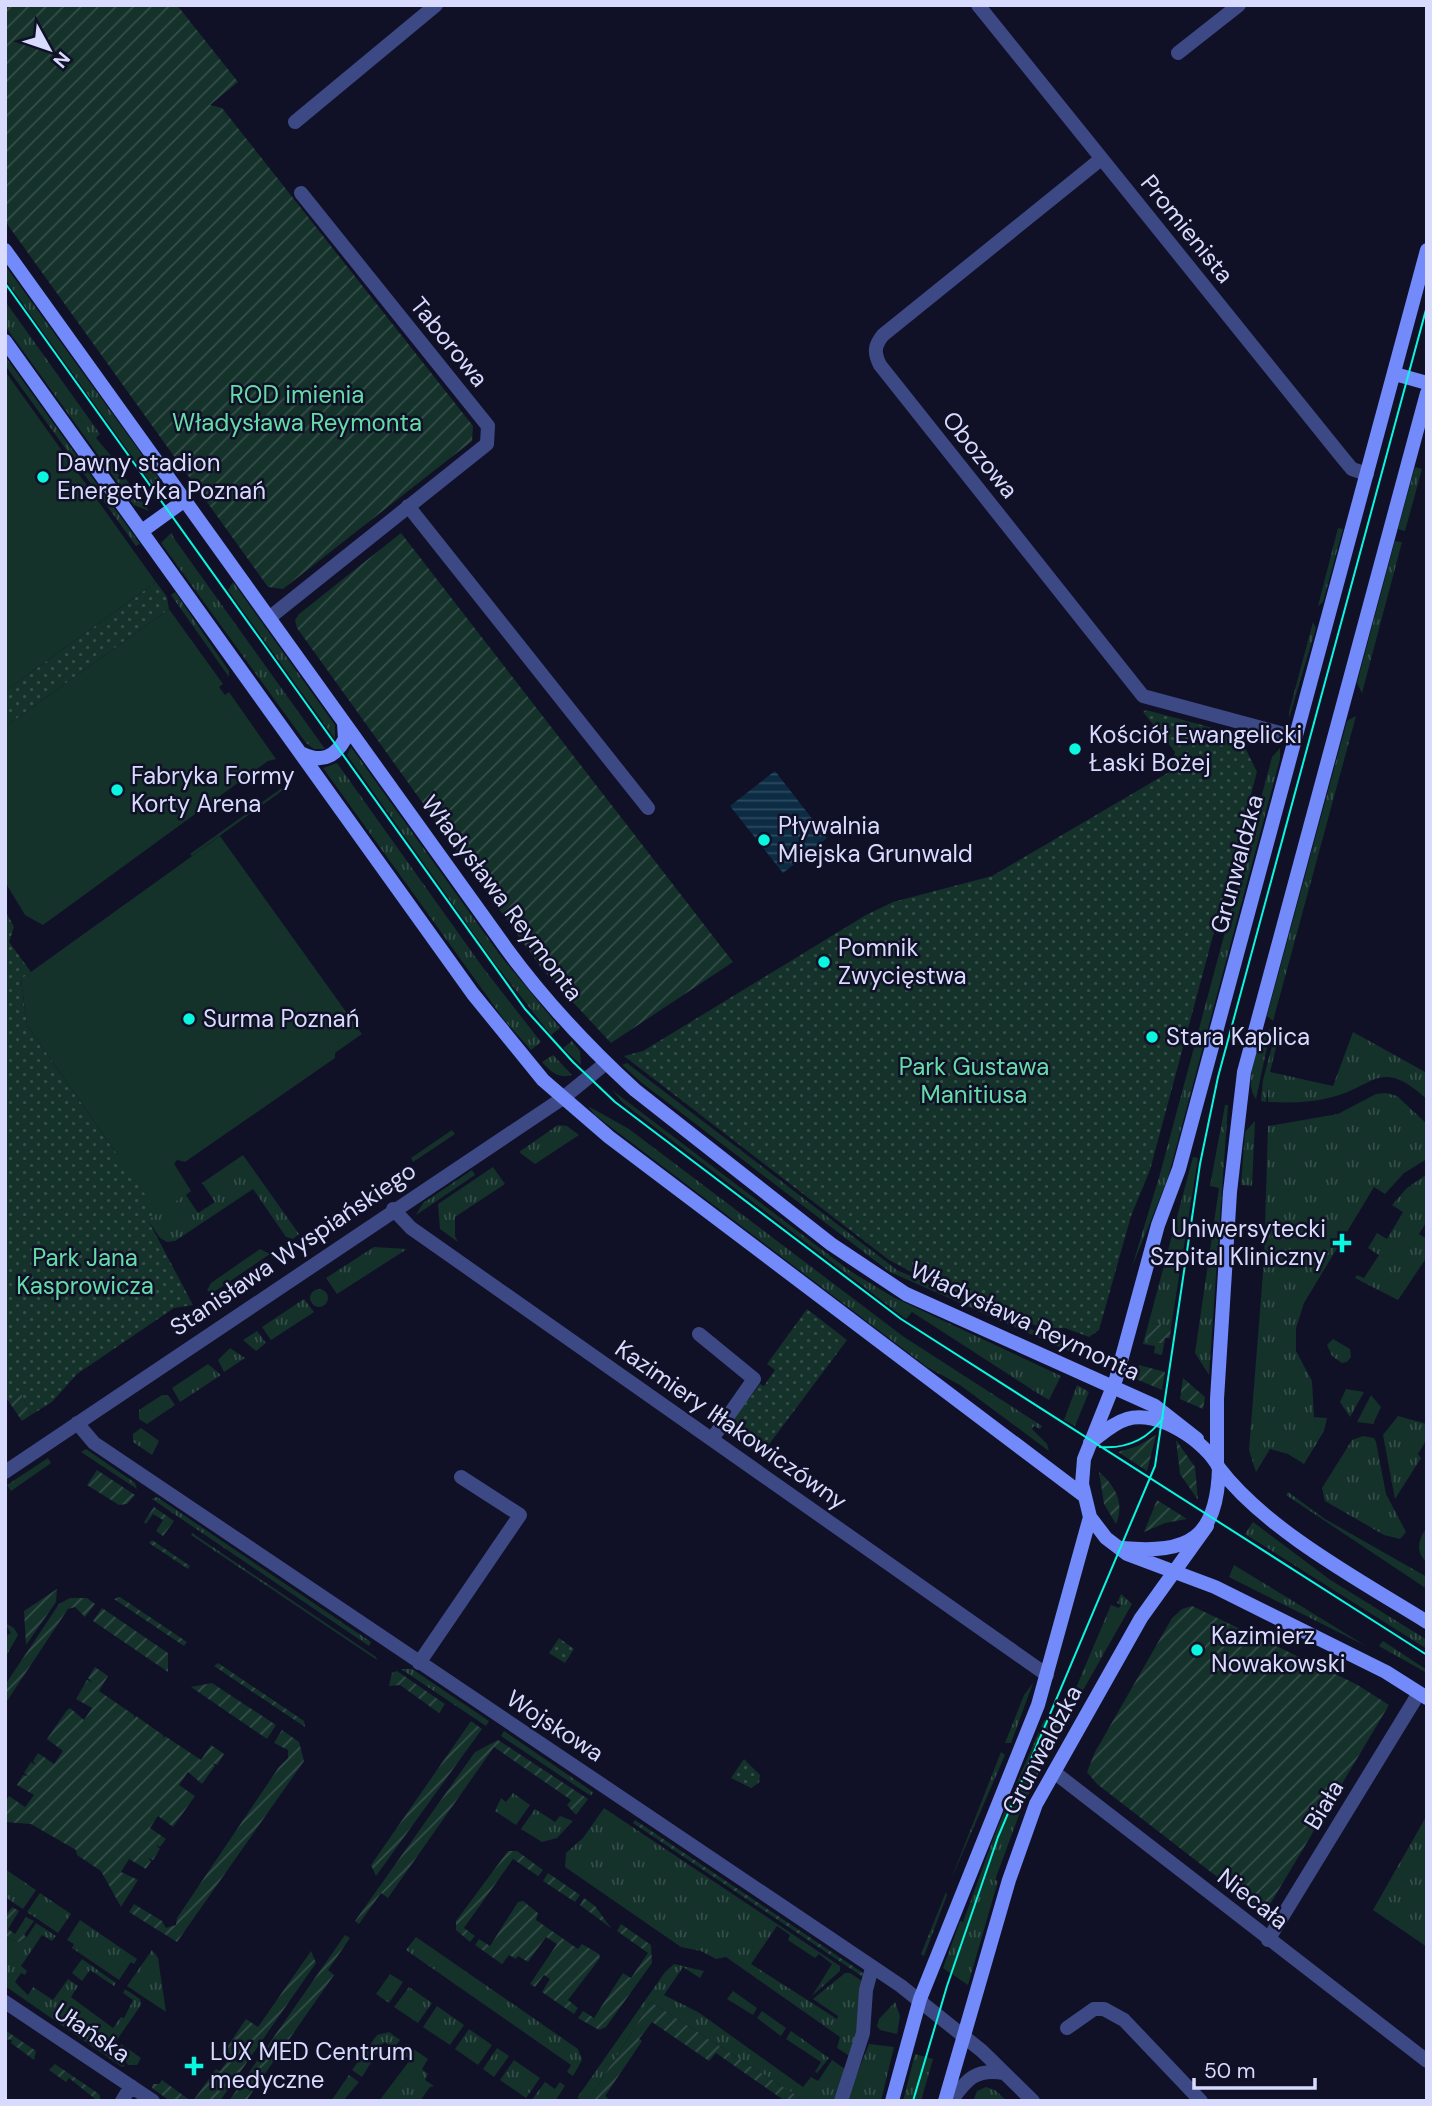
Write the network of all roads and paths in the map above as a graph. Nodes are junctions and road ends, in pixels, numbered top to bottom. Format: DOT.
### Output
graph roads {
  1 [pos="436,5"];
  2 [pos="978,5"];
  3 [pos="1239,5"];
  4 [pos="1178,53"];
  5 [pos="295,122"];
  6 [pos="1101,159"];
  7 [pos="301,193"];
  8 [pos="5,250"];
  9 [pos="1427,250"];
  10 [pos="5,341"];
  11 [pos="1395,374"];
  12 [pos="1427,383"];
  13 [pos="1427,393"];
  14 [pos="1367,474"];
  15 [pos="185,500"];
  16 [pos="408,506"];
  17 [pos="142,531"];
  18 [pos="269,618"];
  19 [pos="344,722"];
  20 [pos="1295,737"];
  21 [pos="303,754"];
  22 [pos="648,808"];
  23 [pos="606,1063"];
  24 [pos="562,1098"];
  25 [pos="393,1209"];
  26 [pos="699,1334"];
  27 [pos="1113,1387"];
  28 [pos="77,1423"];
  29 [pos="712,1439"];
  30 [pos="1197,1439"];
  31 [pos="1088,1445"];
  32 [pos="1218,1466"];
  33 [pos="5,1472"];
  34 [pos="461,1477"];
  35 [pos="1083,1495"];
  36 [pos="1090,1517"];
  37 [pos="1208,1524"];
  38 [pos="1117,1547"];
  39 [pos="1173,1572"];
  40 [pos="1427,1622"];
  41 [pos="419,1663"];
  42 [pos="1047,1675"];
  43 [pos="1423,1695"];
  44 [pos="1054,1772"];
  45 [pos="1268,1940"];
  46 [pos="872,1968"];
  47 [pos="920,1999"];
  48 [pos="5,2002"];
  49 [pos="1068,2028"];
  50 [pos="964,2036"];
  51 [pos="1427,2060"];
  52 [pos="1004,2073"];
  53 [pos="131,2086"];
  54 [pos="121,2101"];
  55 [pos="153,2101"];
  56 [pos="841,2101"];
  57 [pos="892,2101"];
  58 [pos="945,2101"];
  59 [pos="951,2101"];
  60 [pos="1033,2101"];
  61 [pos="1200,2101"];
  1 -- 5 [label="street"];
  2 -- 6 [label="street, Promienista"];
  3 -- 4 [label="street"];
  6 -- 14 [label="street, Promienista"];
  6 -- 20 [label="street, Obozowa"];
  7 -- 16 [label="street, Taborowa"];
  8 -- 15 [label="main road, Władysława Reymonta"];
  9 -- 11 [label="main road, Grunwaldzka"];
  10 -- 17 [label="main road"];
  11 -- 12 [label="main road"];
  11 -- 14 [label="main road, Grunwaldzka"];
  13 -- 32 [label="main road"];
  14 -- 20 [label="main road, Grunwaldzka"];
  15 -- 17 [label="main road"];
  15 -- 18 [label="main road, Władysława Reymonta"];
  16 -- 18 [label="street, Taborowa"];
  16 -- 22 [label="street"];
  17 -- 21 [label="main road"];
  18 -- 19 [label="main road, Władysława Reymonta"];
  19 -- 21 [label="main road"];
  19 -- 23 [label="main road, Władysława Reymonta"];
  20 -- 27 [label="main road, Grunwaldzka"];
  21 -- 24 [label="main road"];
  23 -- 24 [label="street, Stanisława Wyspiańskiego"];
  23 -- 27 [label="main road, Władysława Reymonta"];
  24 -- 25 [label="street, Stanisława Wyspiańskiego"];
  24 -- 35 [label="main road"];
  25 -- 28 [label="street, Stanisława Wyspiańskiego"];
  25 -- 29 [label="street, Kazimiery Iłłakowiczówny"];
  26 -- 29 [label="street"];
  27 -- 30 [label="main road, Władysława Reymonta"];
  27 -- 31 [label="main road, Grunwaldzka"];
  28 -- 33 [label="street, Stanisława Wyspiańskiego"];
  28 -- 41 [label="street, Wojskowa"];
  29 -- 42 [label="street, Kazimiery Iłłakowiczówny"];
  30 -- 31 [label="main road"];
  30 -- 32 [label="main road"];
  31 -- 35 [label="main road"];
  32 -- 37 [label="main road"];
  32 -- 40 [label="main road"];
  34 -- 41 [label="street"];
  35 -- 36 [label="main road"];
  36 -- 38 [label="main road"];
  36 -- 42 [label="main road, Grunwaldzka"];
  37 -- 38 [label="main road"];
  37 -- 39 [label="main road, Grunwaldzka"];
  38 -- 39 [label="main road"];
  39 -- 43 [label="main road"];
  39 -- 44 [label="main road, Grunwaldzka"];
  41 -- 46 [label="street, Wojskowa"];
  42 -- 47 [label="main road, Grunwaldzka"];
  43 -- 45 [label="street, Biała"];
  44 -- 45 [label="street, Niecała"];
  44 -- 50 [label="main road, Grunwaldzka"];
  45 -- 51 [label="street, Niecała"];
  46 -- 47 [label="street, Wojskowa"];
  46 -- 56 [label="street"];
  47 -- 50 [label="street, Wojskowa"];
  47 -- 57 [label="main road, Grunwaldzka"];
  48 -- 53 [label="street, Ułańska"];
  49 -- 61 [label="street"];
  50 -- 52 [label="street, Wojskowa"];
  50 -- 58 [label="main road, Grunwaldzka"];
  52 -- 59 [label="street"];
  52 -- 60 [label="street, Wojskowa"];
  53 -- 54 [label="street"];
  53 -- 55 [label="street, Ułańska"];
}
